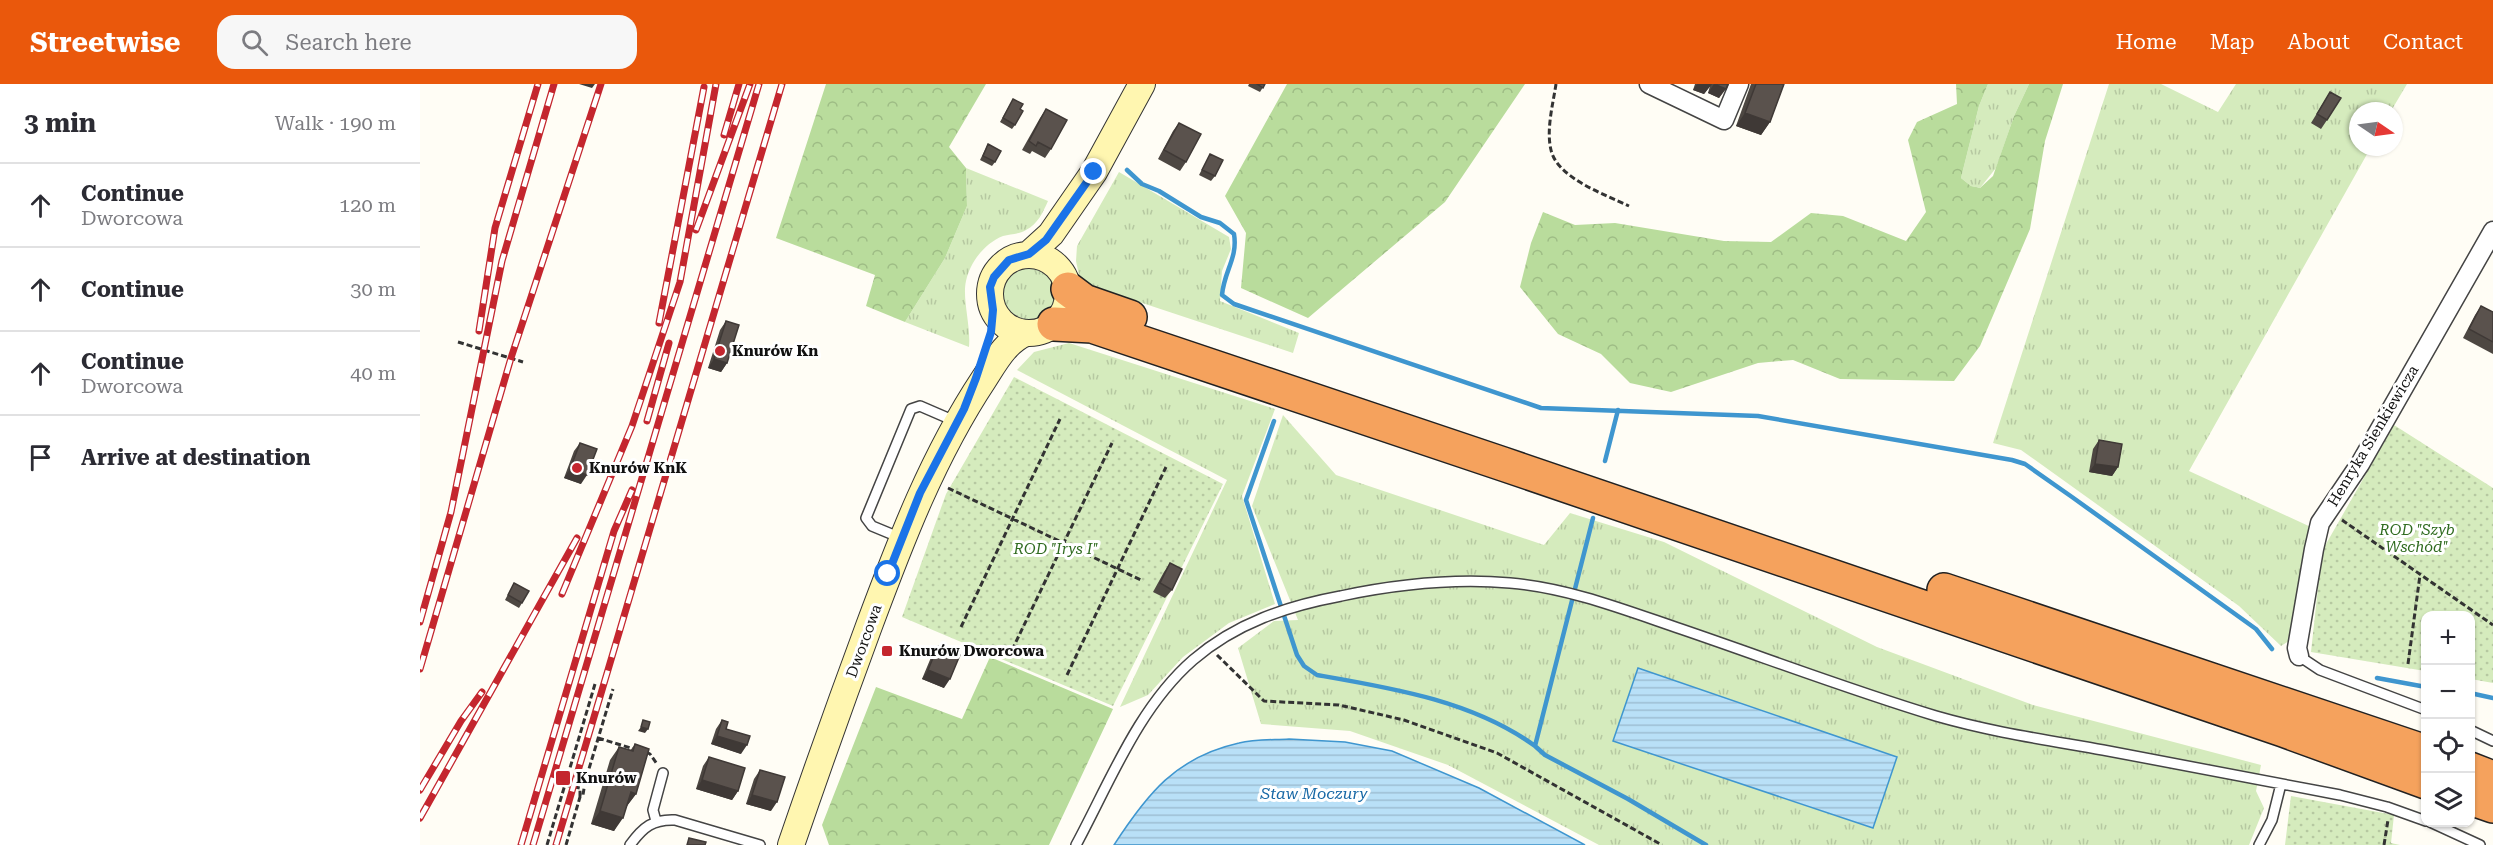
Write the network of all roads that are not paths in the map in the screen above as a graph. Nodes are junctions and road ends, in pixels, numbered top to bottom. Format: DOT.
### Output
graph roads {
  1 [pos="1142,84"];
  2 [pos="1649,84"];
  3 [pos="1739,84"];
  4 [pos="1094,172"];
  5 [pos="2493,231"];
  6 [pos="1029,254"];
  7 [pos="1063,278"];
  8 [pos="993,310"];
  9 [pos="1040,328"];
  10 [pos="961,415"];
  11 [pos="902,538"];
  12 [pos="2299,656"];
  13 [pos="2421,708"];
  14 [pos="2475,732"];
  15 [pos="2493,741"];
  16 [pos="2421,750"];
  17 [pos="2475,771"];
  18 [pos="663,773"];
  19 [pos="2493,778"];
  20 [pos="2421,780"];
  21 [pos="2281,784"];
  22 [pos="2475,800"];
  23 [pos="2493,806"];
  24 [pos="2421,818"];
  25 [pos="656,821"];
  26 [pos="2441,827"];
  27 [pos="630,845"];
  28 [pos="760,845"];
  29 [pos="791,845"];
  30 [pos="1076,845"];
  31 [pos="2259,845"];
  32 [pos="2480,845"];
  1 -- 4 [label="main road"];
  2 -- 3 [label="street"];
  4 -- 6 [label="main road"];
  4 -- 7 [label="main road"];
  5 -- 12 [label="street, Henryka Sienkiewicza"];
  6 -- 7 [label="main road"];
  6 -- 8 [label="main road"];
  7 -- 9 [label="main road"];
  7 -- 16 [label="highway"];
  8 -- 9 [label="main road"];
  8 -- 10 [label="main road, Dworcowa"];
  9 -- 10 [label="main road, Dworcowa"];
  9 -- 20 [label="highway"];
  10 -- 11 [label="main road, Dworcowa"];
  10 -- 11 [label="lane"];
  11 -- 29 [label="main road, Dworcowa"];
  12 -- 13 [label="lane"];
  14 -- 15 [label="lane"];
  17 -- 19 [label="highway"];
  18 -- 25 [label="lane"];
  21 -- 24 [label="lane"];
  21 -- 30 [label="lane"];
  21 -- 31 [label="lane"];
  22 -- 23 [label="highway"];
  25 -- 27 [label="lane"];
  25 -- 28 [label="lane"];
  26 -- 32 [label="lane"];
}
